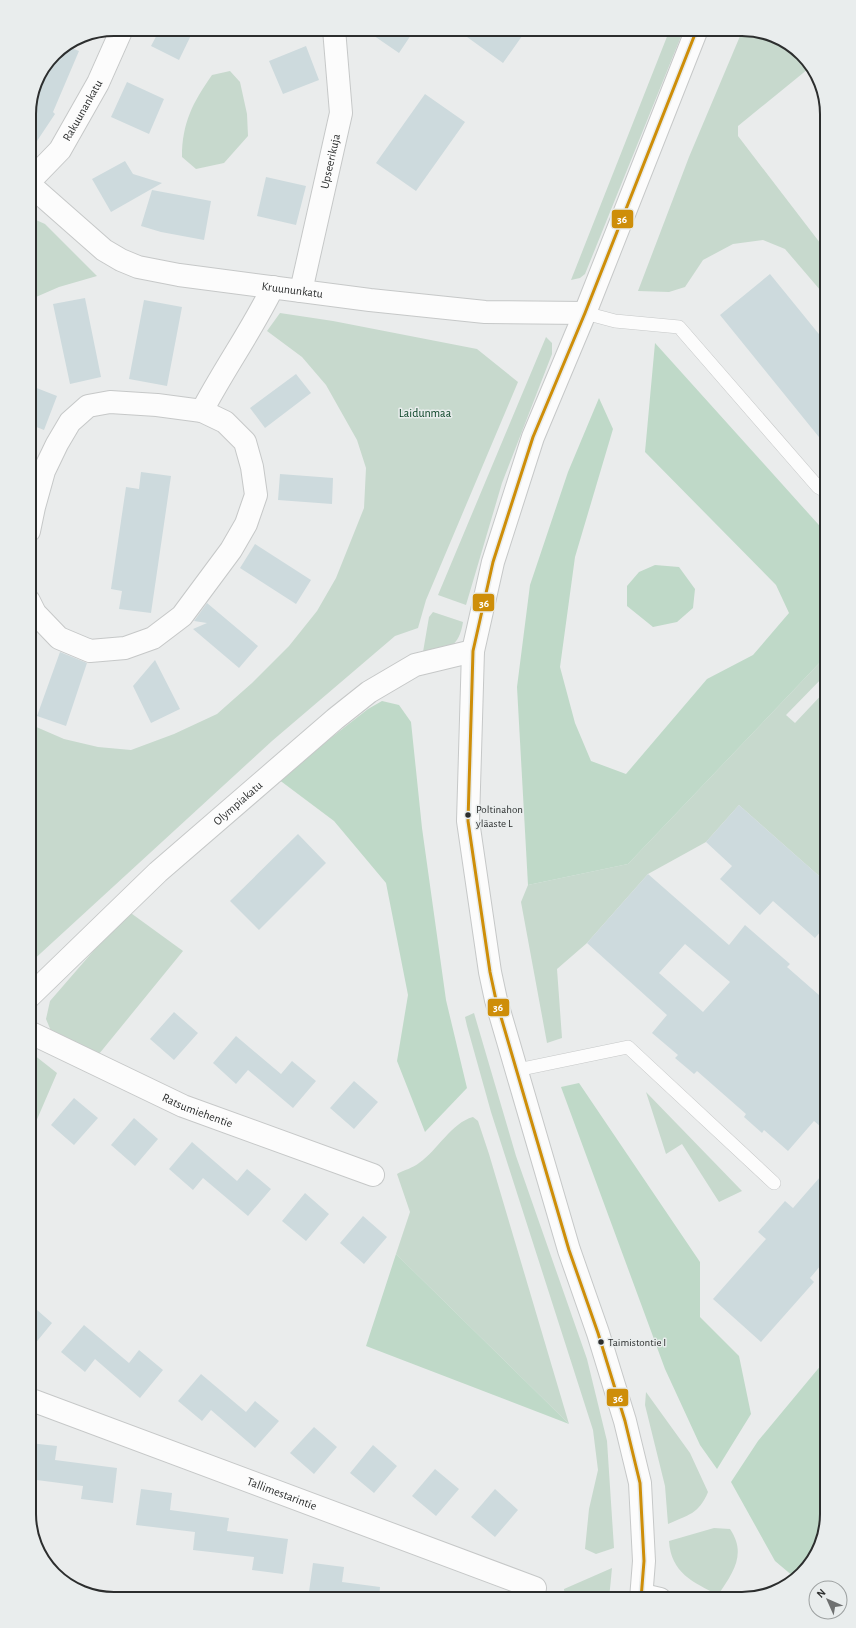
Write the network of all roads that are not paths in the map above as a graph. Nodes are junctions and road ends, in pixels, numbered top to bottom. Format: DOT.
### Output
graph roads {
  1 [pos="119,36"];
  2 [pos="335,36"];
  3 [pos="694,36"];
  4 [pos="36,176"];
  5 [pos="36,189"];
  6 [pos="273,287"];
  7 [pos="301,291"];
  8 [pos="585,313"];
  9 [pos="202,411"];
  10 [pos="820,488"];
  11 [pos="36,500"];
  12 [pos="36,614"];
  13 [pos="473,651"];
  14 [pos="36,990"];
  15 [pos="36,1035"];
  16 [pos="517,1070"];
  17 [pos="373,1175"];
  18 [pos="774,1183"];
  19 [pos="36,1401"];
  20 [pos="535,1588"];
  21 [pos="647,1592"];
  1 -- 4 [label="street, Rakuunankatu"];
  2 -- 7 [label="street, Upseerikuja"];
  3 -- 8 [label="street"];
  5 -- 6 [label="street, Kruununkatu"];
  6 -- 7 [label="street, Kruununkatu"];
  6 -- 9 [label="street"];
  7 -- 8 [label="street, Kruununkatu"];
  8 -- 10 [label="lane"];
  8 -- 13 [label="street"];
  9 -- 11 [label="street"];
  9 -- 12 [label="street"];
  13 -- 14 [label="street, Olympiakatu"];
  13 -- 16 [label="street"];
  15 -- 17 [label="street, Ratsumiehentie"];
  16 -- 18 [label="lane"];
  16 -- 21 [label="street"];
  19 -- 20 [label="street, Tallimestarintie"];
}
